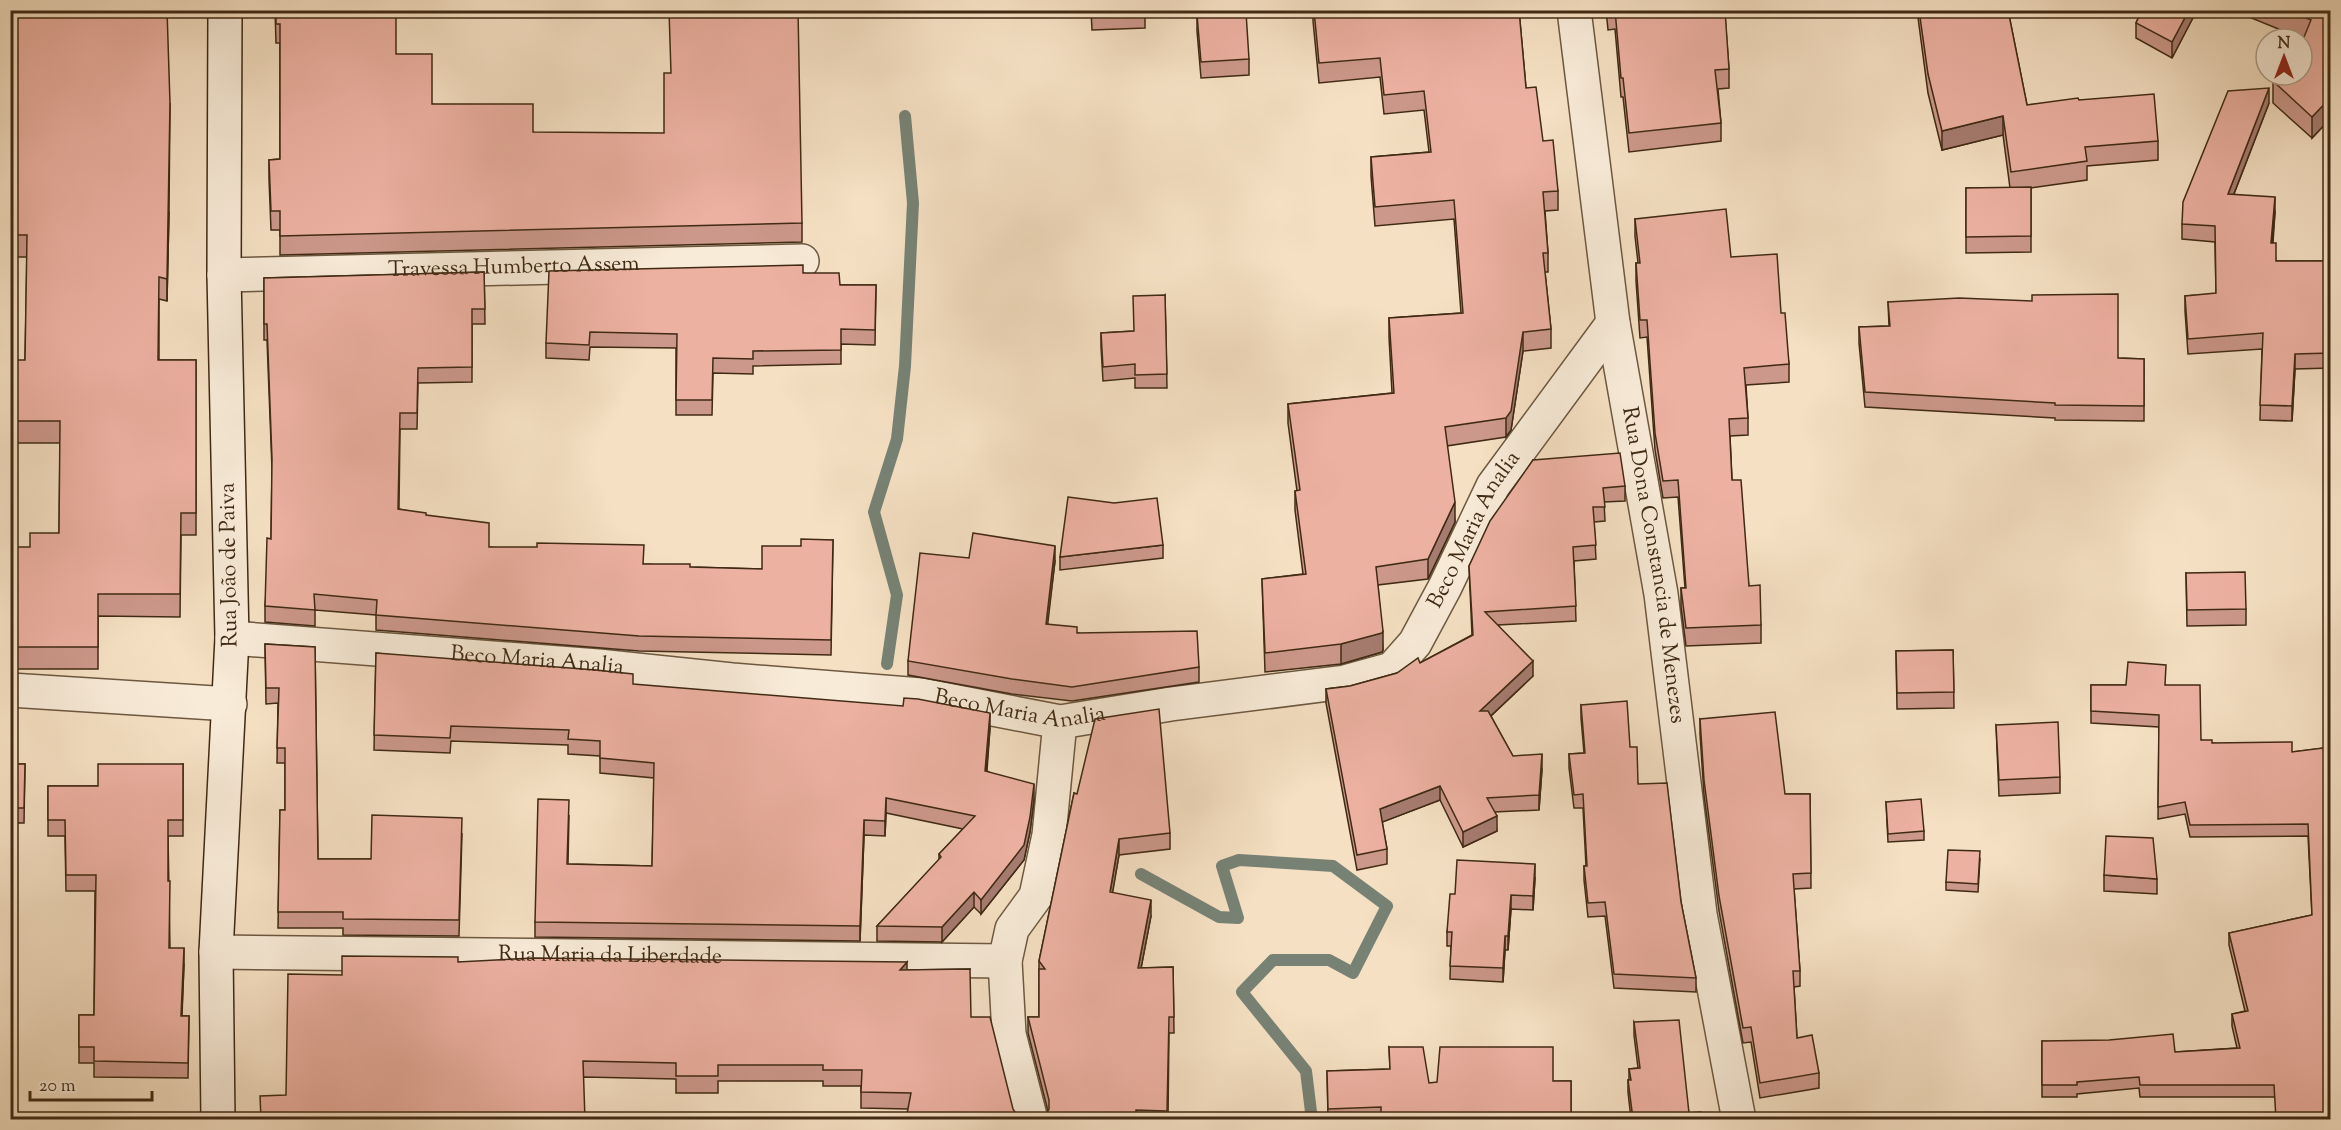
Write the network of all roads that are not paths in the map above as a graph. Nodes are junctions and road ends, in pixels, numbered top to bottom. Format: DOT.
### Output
graph roads {
  1 [pos="225,10"];
  2 [pos="1574,10"];
  3 [pos="802,261"];
  4 [pos="224,275"];
  5 [pos="1613,323"];
  6 [pos="232,638"];
  7 [pos="10,690"];
  8 [pos="230,704"];
  9 [pos="1060,722"];
  10 [pos="216,952"];
  11 [pos="1005,961"];
  12 [pos="218,1119"];
  13 [pos="1031,1119"];
  14 [pos="1739,1119"];
  1 -- 4 [label="street, Rua João de Paiva"];
  2 -- 5 [label="street, Rua Dona Constancia de Menezes"];
  3 -- 4 [label="street, Travessa Humberto Assem"];
  4 -- 6 [label="street, Rua João de Paiva"];
  5 -- 9 [label="street, Beco Maria Analia"];
  5 -- 14 [label="street, Rua Dona Constancia de Menezes"];
  6 -- 8 [label="street, Rua João de Paiva"];
  6 -- 9 [label="street, Beco Maria Analia"];
  7 -- 8 [label="street"];
  8 -- 10 [label="street, Rua João de Paiva"];
  9 -- 11 [label="street"];
  10 -- 11 [label="street, Rua Maria da Liberdade"];
  10 -- 12 [label="street, Rua João de Paiva"];
  11 -- 13 [label="street"];
}
